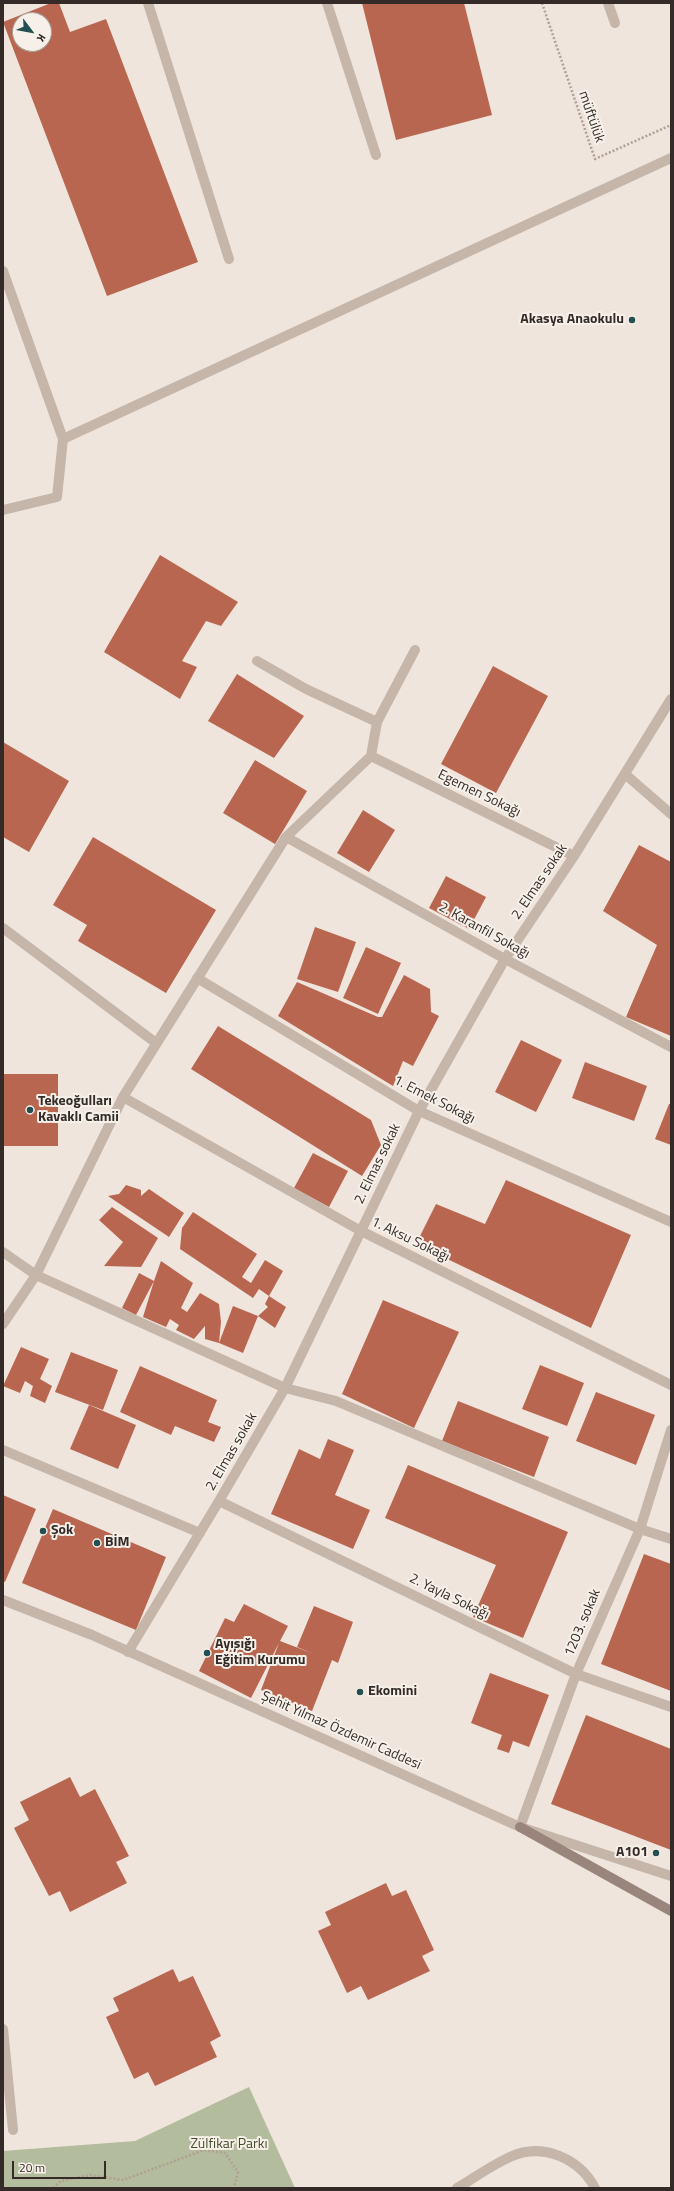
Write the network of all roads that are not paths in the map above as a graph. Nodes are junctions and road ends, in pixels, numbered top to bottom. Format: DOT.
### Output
graph roads {
  1 [pos="148,3"];
  2 [pos="327,3"];
  3 [pos="608,3"];
  4 [pos="615,23"];
  5 [pos="376,155"];
  6 [pos="671,158"];
  7 [pos="229,259"];
  8 [pos="3,271"];
  9 [pos="63,438"];
  10 [pos="3,510"];
  11 [pos="415,650"];
  12 [pos="257,661"];
  13 [pos="671,699"];
  14 [pos="377,722"];
  15 [pos="371,756"];
  16 [pos="625,774"];
  17 [pos="671,814"];
  18 [pos="286,837"];
  19 [pos="574,856"];
  20 [pos="3,928"];
  21 [pos="505,959"];
  22 [pos="197,978"];
  23 [pos="156,1043"];
  24 [pos="671,1046"];
  25 [pos="123,1097"];
  26 [pos="419,1111"];
  27 [pos="671,1222"];
  28 [pos="362,1231"];
  29 [pos="3,1252"];
  30 [pos="36,1275"];
  31 [pos="3,1324"];
  32 [pos="671,1385"];
  33 [pos="285,1388"];
  34 [pos="671,1430"];
  35 [pos="3,1450"];
  36 [pos="219,1501"];
  37 [pos="640,1529"];
  38 [pos="200,1533"];
  39 [pos="671,1540"];
  40 [pos="3,1600"];
  41 [pos="128,1652"];
  42 [pos="576,1674"];
  43 [pos="671,1707"];
  44 [pos="520,1827"];
  45 [pos="671,1876"];
  46 [pos="671,1911"];
  47 [pos="3,2029"];
  48 [pos="5,2064"];
  49 [pos="13,2130"];
  50 [pos="457,2188"];
  51 [pos="594,2188"];
  1 -- 7 [label="street"];
  2 -- 5 [label="street"];
  3 -- 4 [label="street"];
  6 -- 9 [label="street"];
  8 -- 9 [label="street"];
  9 -- 10 [label="street"];
  11 -- 14 [label="street"];
  12 -- 14 [label="street"];
  13 -- 16 [label="street, 2. Elmas sokak"];
  14 -- 15 [label="street"];
  15 -- 18 [label="street"];
  15 -- 19 [label="street, Egemen Sokağı"];
  16 -- 17 [label="street"];
  16 -- 19 [label="street, 2. Elmas sokak"];
  18 -- 21 [label="street, 2. Karanfil Sokağı"];
  18 -- 22 [label="street"];
  19 -- 21 [label="street, 2. Elmas sokak"];
  20 -- 23 [label="street"];
  21 -- 24 [label="street, 2. Karanfil Sokağı"];
  21 -- 26 [label="street, 2. Elmas sokak"];
  22 -- 23 [label="street"];
  22 -- 26 [label="street, 1. Emek Sokağı"];
  23 -- 25 [label="street"];
  25 -- 28 [label="street, 1. Aksu Sokağı"];
  25 -- 30 [label="street"];
  26 -- 27 [label="street, 1. Emek Sokağı"];
  26 -- 28 [label="street, 2. Elmas sokak"];
  28 -- 32 [label="street, 1. Aksu Sokağı"];
  28 -- 33 [label="street, 2. Elmas sokak"];
  29 -- 30 [label="street"];
  30 -- 31 [label="street"];
  30 -- 33 [label="street"];
  33 -- 36 [label="street, 2. Elmas sokak"];
  33 -- 37 [label="street"];
  34 -- 37 [label="street, 1203. sokak"];
  35 -- 38 [label="street"];
  36 -- 38 [label="street, 2. Elmas sokak"];
  36 -- 42 [label="street, 2. Yayla Sokağı"];
  37 -- 39 [label="street"];
  37 -- 42 [label="street, 1203. sokak"];
  38 -- 41 [label="street, 2. Elmas sokak"];
  40 -- 41 [label="street, Şehit Yılmaz Özdemir Caddesi"];
  41 -- 44 [label="street, Şehit Yılmaz Özdemir Caddesi"];
  42 -- 43 [label="street, 2. Yayla Sokağı"];
  42 -- 44 [label="street, 1203. sokak"];
  44 -- 45 [label="street, Şehit Yılmaz Özdemir Caddesi"];
  44 -- 46 [label="street"];
  47 -- 48 [label="street"];
  48 -- 49 [label="street"];
  50 -- 51 [label="street"];
}
